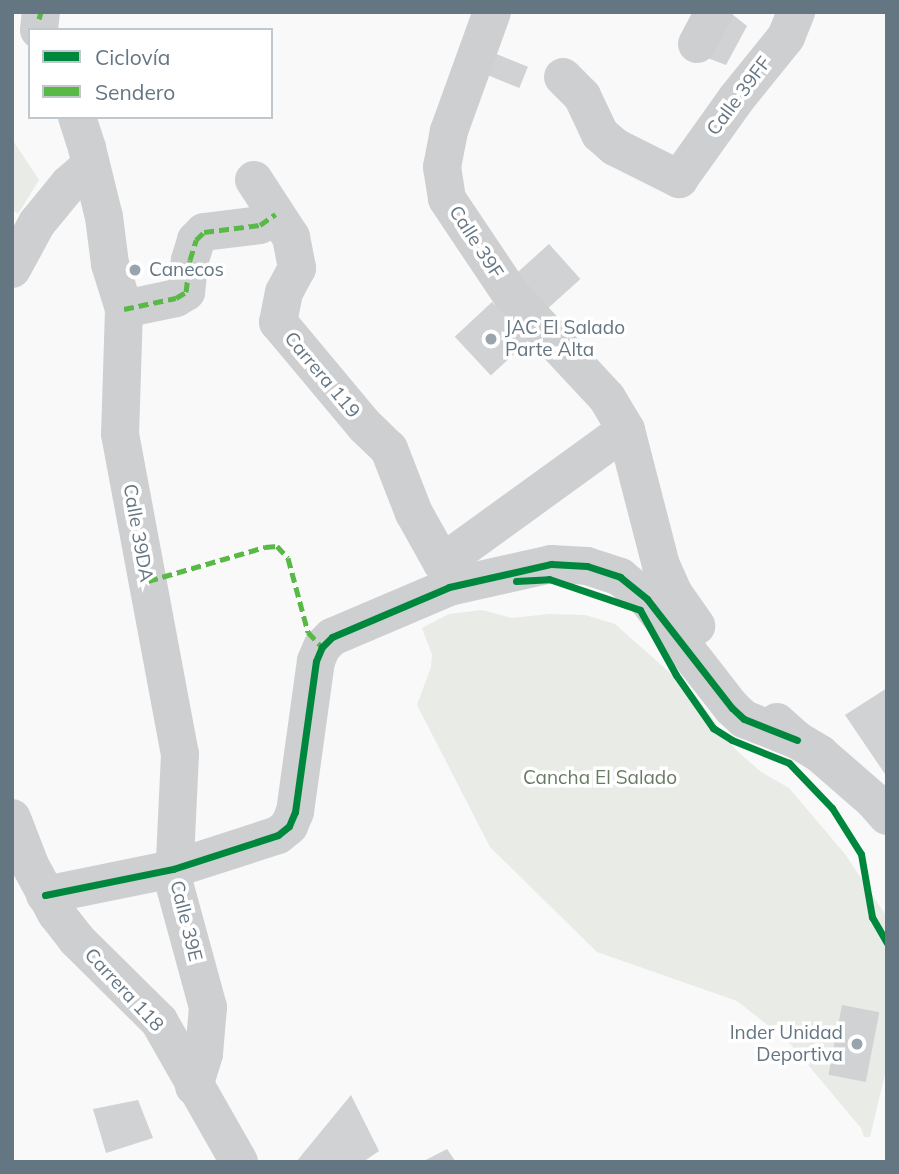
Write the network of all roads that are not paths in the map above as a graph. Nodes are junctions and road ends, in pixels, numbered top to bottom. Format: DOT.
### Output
graph roads {
  1 [pos="492,12"];
  2 [pos="796,12"];
  3 [pos="563,76"];
  4 [pos="78,119"];
  5 [pos="90,166"];
  6 [pos="254,180"];
  7 [pos="276,214"];
  8 [pos="12,269"];
  9 [pos="124,309"];
  10 [pos="626,430"];
  11 [pos="797,740"];
  12 [pos="180,754"];
  13 [pos="887,816"];
  14 [pos="12,818"];
  15 [pos="173,869"];
  16 [pos="45,895"];
  17 [pos="194,1086"];
  18 [pos="239,1162"];
  1 -- 10 [label="street, Calle 39F"];
  2 -- 3 [label="street, Calle 39FF"];
  4 -- 5 [label="street, Calle 39DA"];
  5 -- 8 [label="street"];
  5 -- 9 [label="street, Calle 39DA"];
  6 -- 7 [label="street, Carrera 119"];
  7 -- 9 [label="street"];
  7 -- 10 [label="street, Carrera 119"];
  9 -- 12 [label="street, Calle 39DA"];
  10 -- 11 [label="street, Calle 39F"];
  11 -- 13 [label="street"];
  11 -- 15 [label="street"];
  12 -- 15 [label="street, Calle 39E"];
  14 -- 16 [label="street, Carrera 118"];
  15 -- 16 [label="street"];
  15 -- 17 [label="street, Calle 39E"];
  16 -- 17 [label="street, Carrera 118"];
  17 -- 18 [label="street, Carrera 118"];
}
